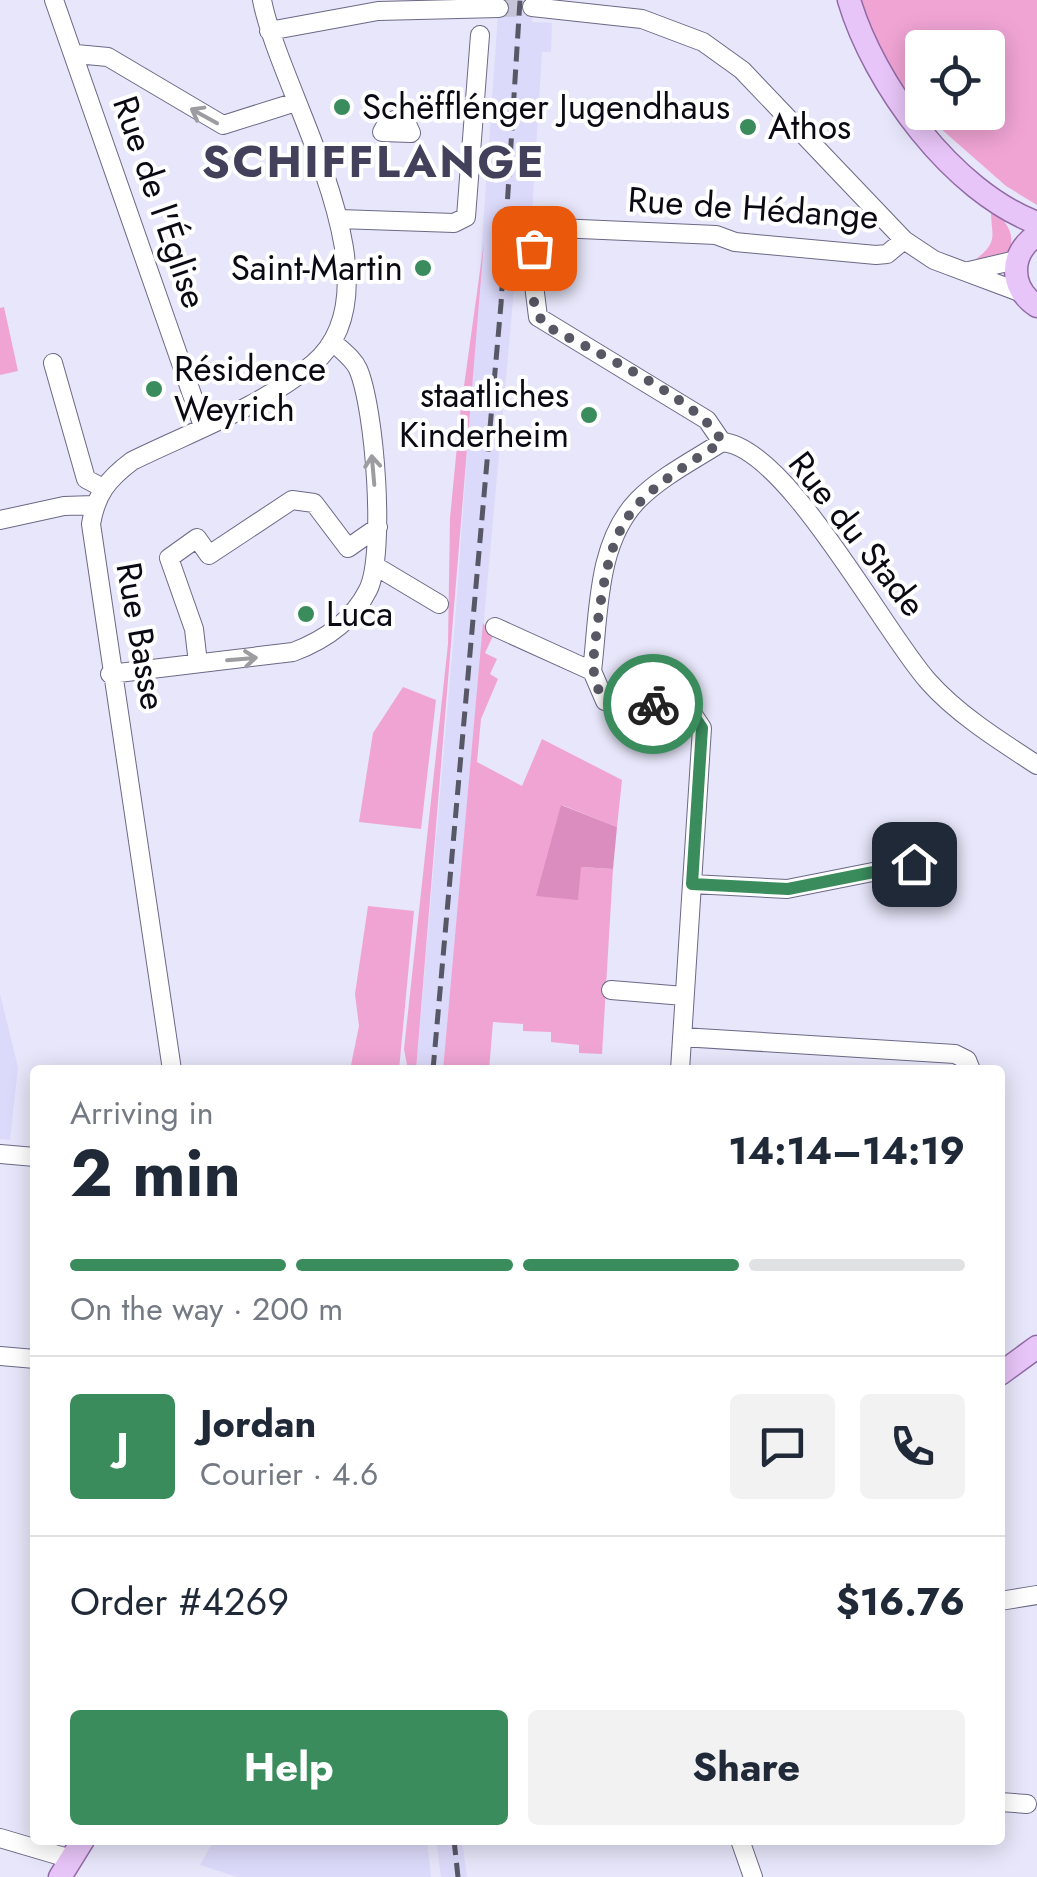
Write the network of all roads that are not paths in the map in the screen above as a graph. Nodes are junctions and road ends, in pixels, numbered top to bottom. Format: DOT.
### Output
graph roads {
  1 [pos="54,0"];
  2 [pos="262,0"];
  3 [pos="849,0"];
  4 [pos="532,7"];
  5 [pos="499,8"];
  6 [pos="269,32"];
  7 [pos="480,35"];
  8 [pos="76,54"];
  9 [pos="296,102"];
  10 [pos="993,198"];
  11 [pos="338,219"];
  12 [pos="1037,222"];
  13 [pos="535,227"];
  14 [pos="904,240"];
  15 [pos="1025,248"];
  16 [pos="966,272"];
  17 [pos="1033,303"];
  18 [pos="332,342"];
  19 [pos="53,363"];
  20 [pos="203,426"];
  21 [pos="722,442"];
  22 [pos="99,496"];
  23 [pos="0,520"];
  24 [pos="378,527"];
  25 [pos="378,568"];
  26 [pos="439,604"];
  27 [pos="495,627"];
  28 [pos="198,662"];
  29 [pos="592,671"];
  30 [pos="110,674"];
  31 [pos="1037,765"];
  32 [pos="932,870"];
  33 [pos="692,884"];
  34 [pos="611,990"];
  35 [pos="684,996"];
  36 [pos="682,1038"];
  37 [pos="171,1065"];
  38 [pos="680,1065"];
  39 [pos="969,1065"];
  40 [pos="0,1154"];
  41 [pos="30,1157"];
  42 [pos="1037,1347"];
  43 [pos="0,1356"];
  44 [pos="30,1359"];
  45 [pos="1005,1370"];
  46 [pos="1037,1595"];
  47 [pos="1005,1600"];
  48 [pos="1005,1802"];
  49 [pos="1027,1804"];
  50 [pos="0,1838"];
  51 [pos="742,1845"];
  52 [pos="71,1859"];
  53 [pos="754,1877"];
  1 -- 8 [label="street, Rue de l'Église"];
  2 -- 6 [label="street"];
  3 -- 10 [label="main road"];
  4 -- 14 [label="street"];
  5 -- 6 [label="street"];
  6 -- 9 [label="street"];
  7 -- 11 [label="street"];
  9 -- 8 [label="street, one-way"];
  8 -- 20 [label="street, Rue de l'Église"];
  9 -- 11 [label="street"];
  10 -- 12 [label="main road"];
  10 -- 15 [label="main road"];
  11 -- 18 [label="street"];
  13 -- 14 [label="street, Rue de Hédange"];
  13 -- 21 [label="street, Rue du Stade"];
  14 -- 16 [label="street"];
  15 -- 16 [label="street"];
  15 -- 17 [label="main road"];
  16 -- 17 [label="street"];
  18 -- 20 [label="street"];
  24 -- 18 [label="street, one-way"];
  19 -- 22 [label="street"];
  20 -- 22 [label="street"];
  21 -- 29 [label="street"];
  21 -- 31 [label="street, Rue du Stade"];
  22 -- 23 [label="street"];
  22 -- 30 [label="street, Rue Basse"];
  24 -- 25 [label="street"];
  24 -- 28 [label="street"];
  25 -- 26 [label="street"];
  28 -- 25 [label="street, one-way"];
  27 -- 29 [label="street"];
  28 -- 30 [label="street"];
  29 -- 33 [label="street"];
  30 -- 37 [label="street, Rue Basse"];
  32 -- 33 [label="street"];
  33 -- 35 [label="street"];
  34 -- 35 [label="street"];
  35 -- 36 [label="street"];
  36 -- 38 [label="street"];
  36 -- 39 [label="street"];
  40 -- 41 [label="street"];
  42 -- 45 [label="main road"];
  43 -- 44 [label="street"];
  46 -- 47 [label="street"];
  48 -- 49 [label="street"];
  50 -- 52 [label="street"];
  51 -- 53 [label="street"];
}
